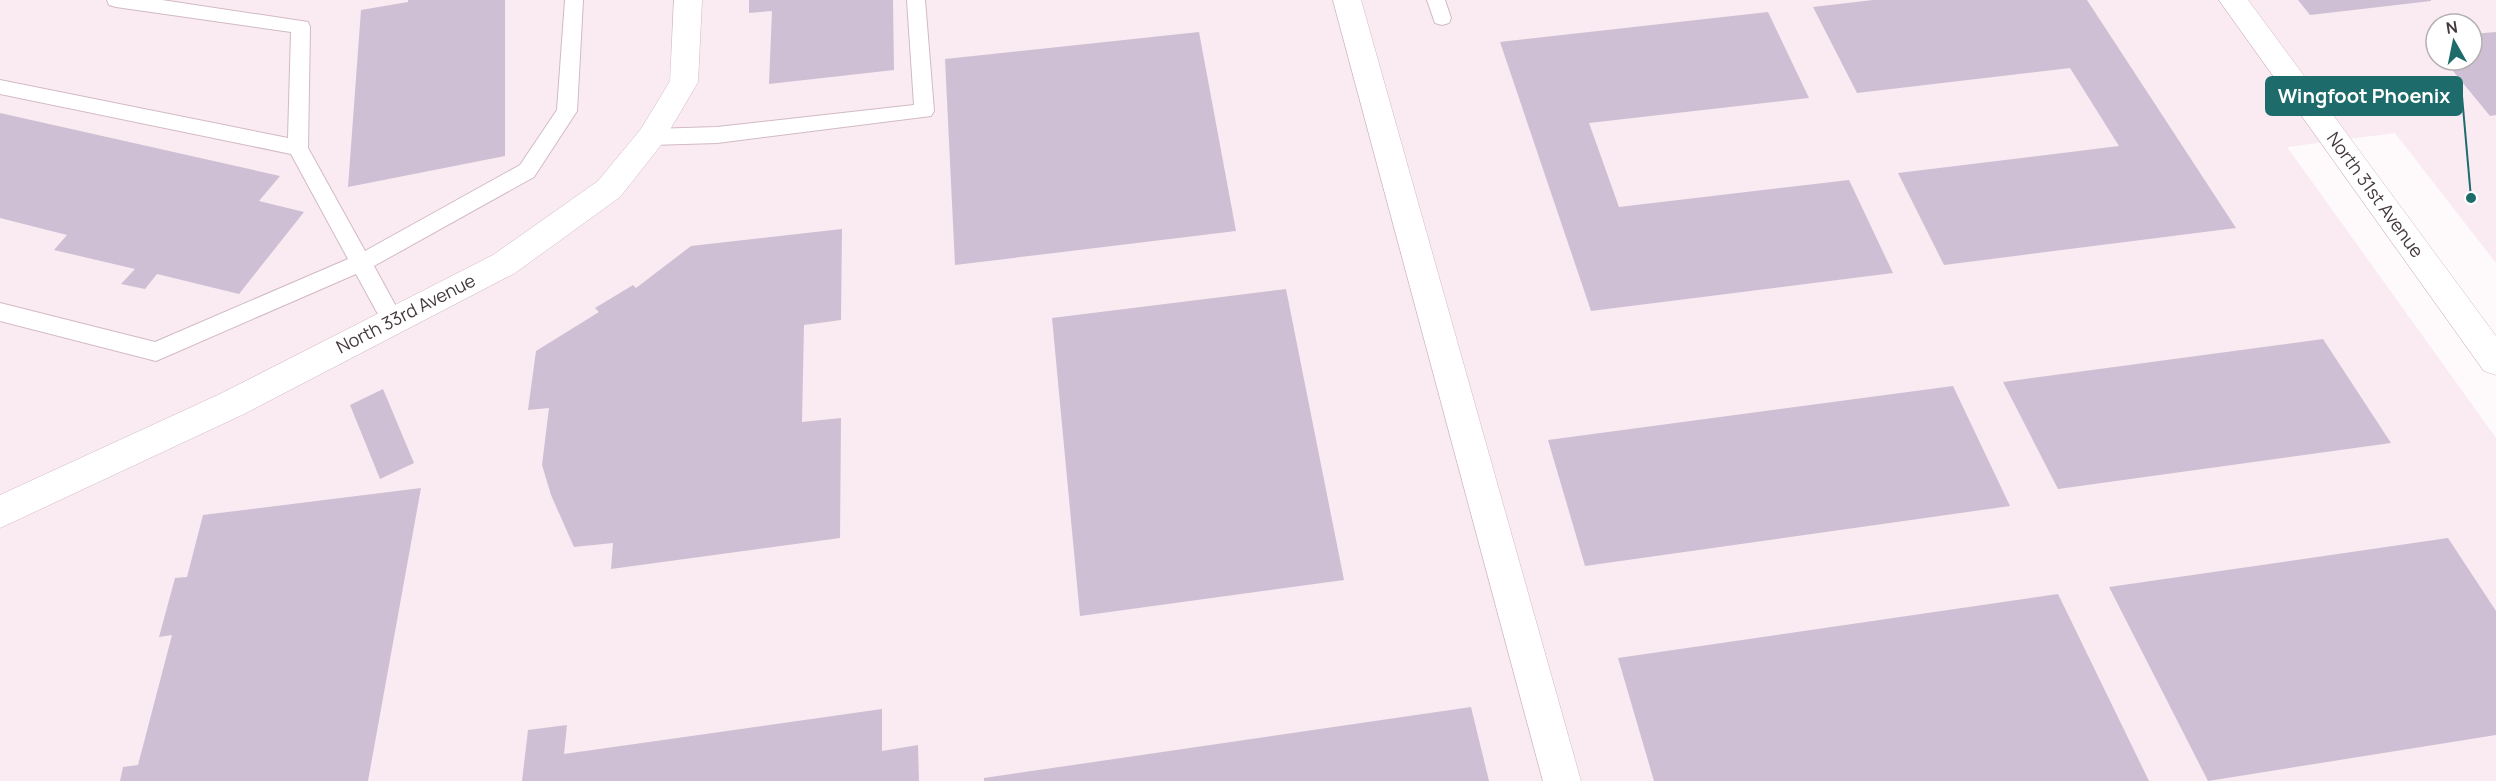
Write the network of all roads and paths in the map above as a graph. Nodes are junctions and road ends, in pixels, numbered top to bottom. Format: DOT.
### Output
graph roads {
  1 [pos="116,0"];
  2 [pos="574,0"];
  3 [pos="688,0"];
  4 [pos="916,0"];
  5 [pos="1347,0"];
  6 [pos="2233,0"];
  7 [pos="0,87"];
  8 [pos="651,137"];
  9 [pos="298,148"];
  10 [pos="363,262"];
  11 [pos="0,312"];
  12 [pos="393,321"];
  13 [pos="2496,361"];
  14 [pos="0,512"];
  15 [pos="1562,781"];
  1 -- 9 [label="lane"];
  2 -- 10 [label="lane"];
  3 -- 8 [label="street, North 33rd Avenue"];
  4 -- 8 [label="lane"];
  5 -- 15 [label="street"];
  6 -- 13 [label="street, North 31st Avenue"];
  7 -- 9 [label="lane"];
  8 -- 12 [label="street, North 33rd Avenue"];
  9 -- 10 [label="lane"];
  10 -- 11 [label="lane"];
  10 -- 12 [label="lane"];
  12 -- 14 [label="street, North 33rd Avenue"];
}
